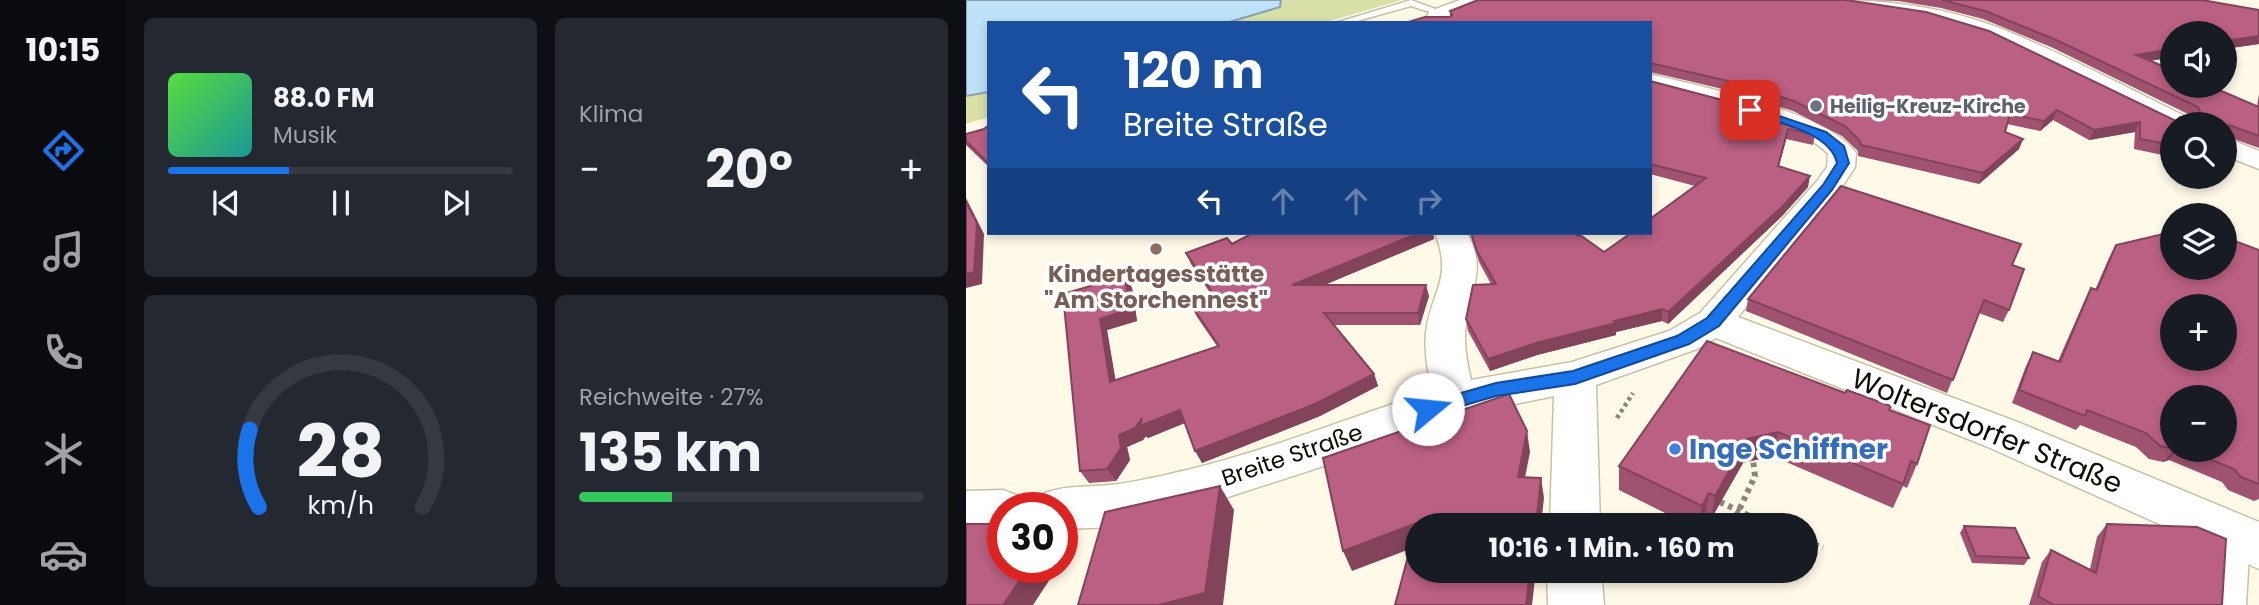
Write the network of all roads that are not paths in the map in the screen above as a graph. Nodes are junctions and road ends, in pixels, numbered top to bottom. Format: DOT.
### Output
graph roads {
  1 [pos="1478,0"];
  2 [pos="1843,0"];
  3 [pos="1439,18"];
  4 [pos="1346,21"];
  5 [pos="1652,82"];
  6 [pos="2160,113"];
  7 [pos="2237,151"];
  8 [pos="2259,162"];
  9 [pos="1452,235"];
  10 [pos="1713,322"];
  11 [pos="1575,377"];
  12 [pos="1455,400"];
  13 [pos="1078,507"];
  14 [pos="987,512"];
  15 [pos="966,513"];
  16 [pos="1575,513"];
  17 [pos="2248,541"];
  18 [pos="1575,583"];
  19 [pos="1576,605"];
  20 [pos="2233,605"];
  1 -- 3 [label="street"];
  2 -- 6 [label="street"];
  3 -- 4 [label="lane"];
  5 -- 10 [label="street, Breite Straße"];
  7 -- 8 [label="street"];
  9 -- 12 [label="street"];
  10 -- 11 [label="street, Breite Straße"];
  10 -- 17 [label="street, Woltersdorfer Straße"];
  11 -- 12 [label="street, Breite Straße"];
  11 -- 16 [label="street"];
  12 -- 13 [label="street, Breite Straße"];
  14 -- 15 [label="street"];
  17 -- 20 [label="lane"];
  18 -- 19 [label="street"];
}
